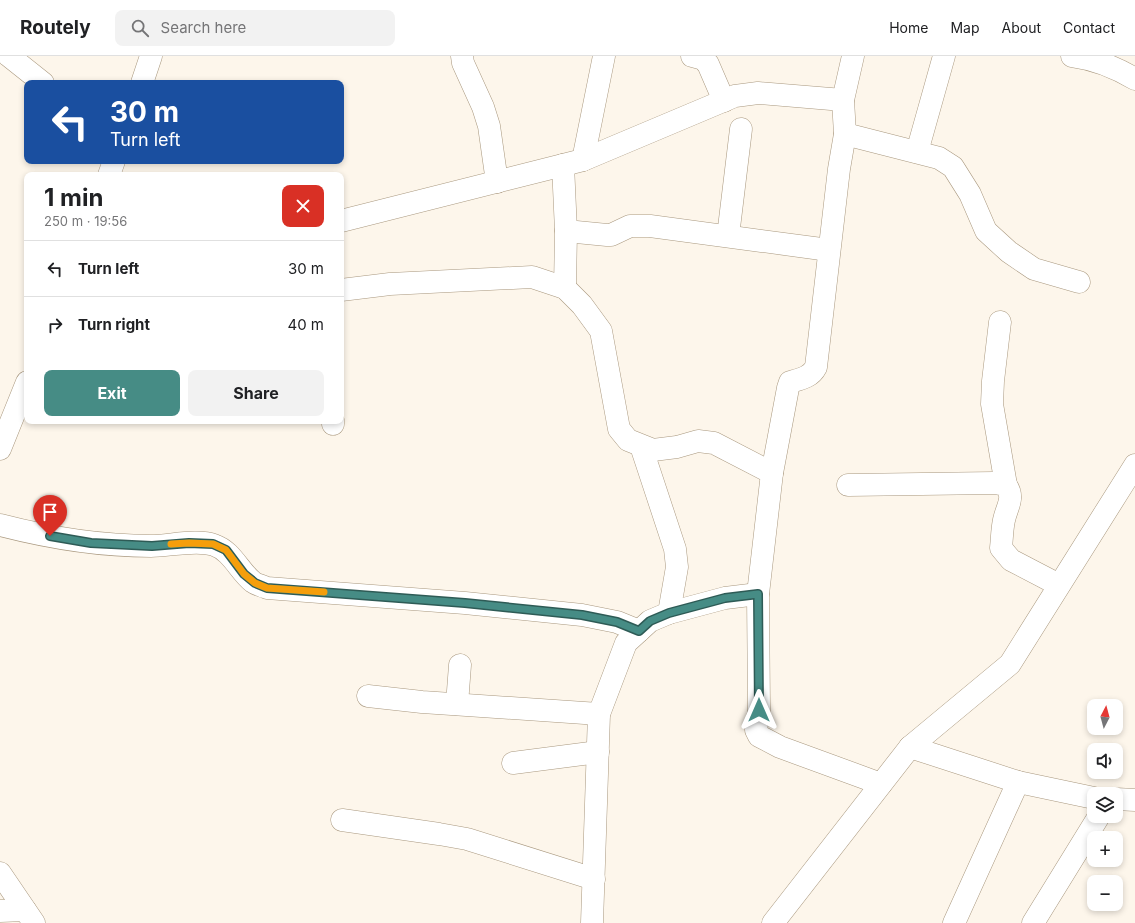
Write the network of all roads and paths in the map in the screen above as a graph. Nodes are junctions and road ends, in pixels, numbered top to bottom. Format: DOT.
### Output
graph roads {
  1 [pos="9,56"];
  2 [pos="151,56"];
  3 [pos="462,56"];
  4 [pos="604,56"];
  5 [pos="692,56"];
  6 [pos="853,56"];
  7 [pos="944,56"];
  8 [pos="1072,56"];
  9 [pos="1135,79"];
  10 [pos="39,80"];
  11 [pos="143,80"];
  12 [pos="843,100"];
  13 [pos="724,101"];
  14 [pos="741,129"];
  15 [pos="845,134"];
  16 [pos="917,152"];
  17 [pos="573,162"];
  18 [pos="497,182"];
  19 [pos="344,221"];
  20 [pos="566,231"];
  21 [pos="728,236"];
  22 [pos="829,250"];
  23 [pos="1079,282"];
  24 [pos="565,288"];
  25 [pos="344,290"];
  26 [pos="1000,322"];
  27 [pos="24,389"];
  28 [pos="641,446"];
  29 [pos="0,448"];
  30 [pos="1135,465"];
  31 [pos="772,473"];
  32 [pos="1006,484"];
  33 [pos="848,485"];
  34 [pos="0,525"];
  35 [pos="1059,585"];
  36 [pos="758,594"];
  37 [pos="669,613"];
  38 [pos="639,631"];
  39 [pos="460,665"];
  40 [pos="368,696"];
  41 [pos="457,704"];
  42 [pos="599,714"];
  43 [pos="910,747"];
  44 [pos="598,752"];
  45 [pos="513,763"];
  46 [pos="1018,782"];
  47 [pos="881,784"];
  48 [pos="1087,797"];
  49 [pos="1123,799"];
  50 [pos="1135,800"];
  51 [pos="342,820"];
  52 [pos="1095,823"];
  53 [pos="0,874"];
  54 [pos="594,879"];
  55 [pos="0,911"];
  56 [pos="29,917"];
  57 [pos="592,923"];
  58 [pos="773,923"];
  59 [pos="954,923"];
  60 [pos="1033,923"];
  1 -- 10 [label="street"];
  2 -- 11 [label="street"];
  3 -- 18 [label="street"];
  4 -- 17 [label="street"];
  5 -- 13 [label="street"];
  6 -- 12 [label="street"];
  7 -- 16 [label="street"];
  8 -- 9 [label="street"];
  12 -- 13 [label="street"];
  12 -- 15 [label="street"];
  13 -- 17 [label="street"];
  14 -- 21 [label="street"];
  15 -- 16 [label="street"];
  15 -- 22 [label="street"];
  16 -- 23 [label="street"];
  17 -- 18 [label="street"];
  17 -- 20 [label="street"];
  18 -- 19 [label="street"];
  20 -- 21 [label="street"];
  20 -- 24 [label="street"];
  21 -- 22 [label="street"];
  22 -- 31 [label="street"];
  24 -- 25 [label="street"];
  24 -- 28 [label="street"];
  26 -- 32 [label="street"];
  27 -- 29 [label="street"];
  28 -- 31 [label="street"];
  28 -- 37 [label="street"];
  30 -- 35 [label="street"];
  31 -- 36 [label="street"];
  32 -- 33 [label="street"];
  32 -- 35 [label="street"];
  34 -- 38 [label="street"];
  35 -- 43 [label="street"];
  36 -- 37 [label="street"];
  36 -- 47 [label="street"];
  37 -- 38 [label="street"];
  38 -- 42 [label="street"];
  39 -- 41 [label="street"];
  40 -- 41 [label="street"];
  41 -- 42 [label="street"];
  42 -- 44 [label="street"];
  43 -- 46 [label="street"];
  43 -- 47 [label="street"];
  44 -- 45 [label="street"];
  44 -- 54 [label="street"];
  46 -- 48 [label="street"];
  46 -- 59 [label="street"];
  47 -- 58 [label="street"];
  49 -- 50 [label="street"];
  51 -- 54 [label="street"];
  52 -- 60 [label="street"];
  53 -- 56 [label="street"];
  54 -- 57 [label="street"];
  55 -- 56 [label="street"];
}
